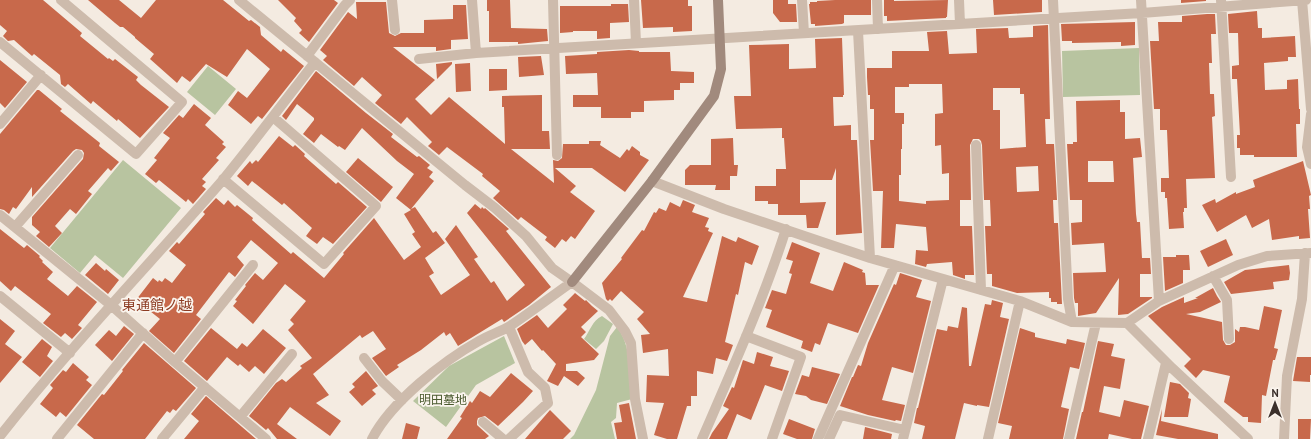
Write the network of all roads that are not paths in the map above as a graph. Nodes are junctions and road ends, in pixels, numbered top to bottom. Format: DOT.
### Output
graph roads {
  1 [pos="61,0"];
  2 [pos="239,0"];
  3 [pos="350,0"];
  4 [pos="392,0"];
  5 [pos="472,0"];
  6 [pos="553,0"];
  7 [pos="634,0"];
  8 [pos="718,0"];
  9 [pos="802,0"];
  10 [pos="877,0"];
  11 [pos="959,0"];
  12 [pos="1053,0"];
  13 [pos="1141,0"];
  14 [pos="1302,0"];
  15 [pos="1306,0"];
  16 [pos="1221,4"];
  17 [pos="1142,13"];
  18 [pos="1054,18"];
  19 [pos="960,24"];
  20 [pos="878,29"];
  21 [pos="395,30"];
  22 [pos="858,31"];
  23 [pos="804,33"];
  24 [pos="720,38"];
  25 [pos="0,42"];
  26 [pos="636,43"];
  27 [pos="555,49"];
  28 [pos="476,53"];
  29 [pos="311,59"];
  30 [pos="419,59"];
  31 [pos="41,75"];
  32 [pos="1311,110"];
  33 [pos="1311,114"];
  34 [pos="273,117"];
  35 [pos="2,118"];
  36 [pos="976,145"];
  37 [pos="78,155"];
  38 [pos="557,155"];
  39 [pos="1311,164"];
  40 [pos="1231,177"];
  41 [pos="223,179"];
  42 [pos="652,181"];
  43 [pos="0,215"];
  44 [pos="15,227"];
  45 [pos="786,229"];
  46 [pos="1308,253"];
  47 [pos="870,258"];
  48 [pos="253,265"];
  49 [pos="895,265"];
  50 [pos="1213,276"];
  51 [pos="943,279"];
  52 [pos="572,282"];
  53 [pos="981,290"];
  54 [pos="0,296"];
  55 [pos="1020,301"];
  56 [pos="1159,301"];
  57 [pos="111,305"];
  58 [pos="1072,322"];
  59 [pos="1096,323"];
  60 [pos="1127,323"];
  61 [pos="509,327"];
  62 [pos="143,333"];
  63 [pos="746,336"];
  64 [pos="1229,339"];
  65 [pos="70,353"];
  66 [pos="292,354"];
  67 [pos="364,358"];
  68 [pos="175,362"];
  69 [pos="1166,363"];
  70 [pos="205,387"];
  71 [pos="402,400"];
  72 [pos="240,417"];
  73 [pos="483,422"];
  74 [pos="904,434"];
  75 [pos="0,436"];
  76 [pos="57,439"];
  77 [pos="162,439"];
  78 [pos="266,439"];
  79 [pos="372,439"];
  80 [pos="503,439"];
  81 [pos="509,439"];
  82 [pos="643,439"];
  83 [pos="702,439"];
  84 [pos="772,439"];
  85 [pos="818,439"];
  86 [pos="829,439"];
  87 [pos="988,439"];
  88 [pos="1069,439"];
  89 [pos="1148,439"];
  90 [pos="1248,439"];
  91 [pos="1284,439"];
  1 -- 31 [label="street"];
  2 -- 29 [label="street"];
  3 -- 29 [label="street"];
  4 -- 21 [label="street"];
  5 -- 28 [label="street"];
  6 -- 27 [label="street"];
  7 -- 26 [label="street"];
  8 -- 24 [label="street"];
  9 -- 23 [label="street"];
  10 -- 20 [label="street"];
  11 -- 19 [label="street"];
  12 -- 18 [label="street"];
  13 -- 17 [label="street"];
  14 -- 15 [label="street"];
  14 -- 16 [label="street"];
  14 -- 32 [label="street"];
  16 -- 17 [label="street"];
  16 -- 40 [label="street"];
  17 -- 18 [label="street"];
  17 -- 56 [label="street"];
  18 -- 19 [label="street"];
  18 -- 58 [label="street"];
  19 -- 20 [label="street"];
  20 -- 22 [label="street"];
  22 -- 23 [label="street"];
  22 -- 47 [label="street"];
  23 -- 24 [label="street"];
  24 -- 26 [label="street"];
  24 -- 42 [label="street"];
  25 -- 31 [label="street"];
  26 -- 27 [label="street"];
  27 -- 28 [label="street"];
  27 -- 38 [label="street"];
  28 -- 30 [label="street"];
  29 -- 34 [label="street"];
  29 -- 52 [label="street"];
  31 -- 35 [label="street"];
  33 -- 39 [label="street"];
  34 -- 41 [label="street"];
  34 -- 41 [label="street"];
  36 -- 53 [label="street"];
  37 -- 44 [label="street"];
  41 -- 57 [label="street"];
  42 -- 45 [label="street"];
  42 -- 52 [label="street"];
  43 -- 44 [label="street"];
  44 -- 57 [label="street"];
  45 -- 47 [label="street"];
  45 -- 63 [label="street"];
  46 -- 50 [label="street"];
  46 -- 91 [label="street"];
  47 -- 49 [label="street"];
  48 -- 68 [label="street"];
  49 -- 51 [label="street"];
  49 -- 85 [label="street"];
  50 -- 56 [label="street"];
  50 -- 64 [label="street"];
  51 -- 53 [label="street"];
  51 -- 74 [label="street"];
  52 -- 61 [label="street"];
  52 -- 82 [label="street"];
  53 -- 55 [label="street"];
  54 -- 65 [label="street"];
  55 -- 58 [label="street"];
  55 -- 87 [label="street"];
  56 -- 60 [label="street"];
  57 -- 62 [label="street"];
  57 -- 65 [label="street"];
  58 -- 59 [label="street"];
  59 -- 60 [label="street"];
  59 -- 88 [label="street"];
  60 -- 69 [label="street"];
  61 -- 71 [label="street"];
  61 -- 81 [label="street"];
  62 -- 68 [label="street"];
  62 -- 76 [label="street"];
  63 -- 83 [label="street"];
  63 -- 84 [label="street"];
  65 -- 75 [label="street"];
  66 -- 72 [label="street"];
  67 -- 71 [label="street"];
  68 -- 70 [label="street"];
  69 -- 89 [label="street"];
  69 -- 90 [label="street"];
  70 -- 72 [label="street"];
  70 -- 77 [label="street"];
  71 -- 79 [label="street"];
  72 -- 78 [label="street"];
  73 -- 80 [label="street"];
  74 -- 86 [label="street"];
}
